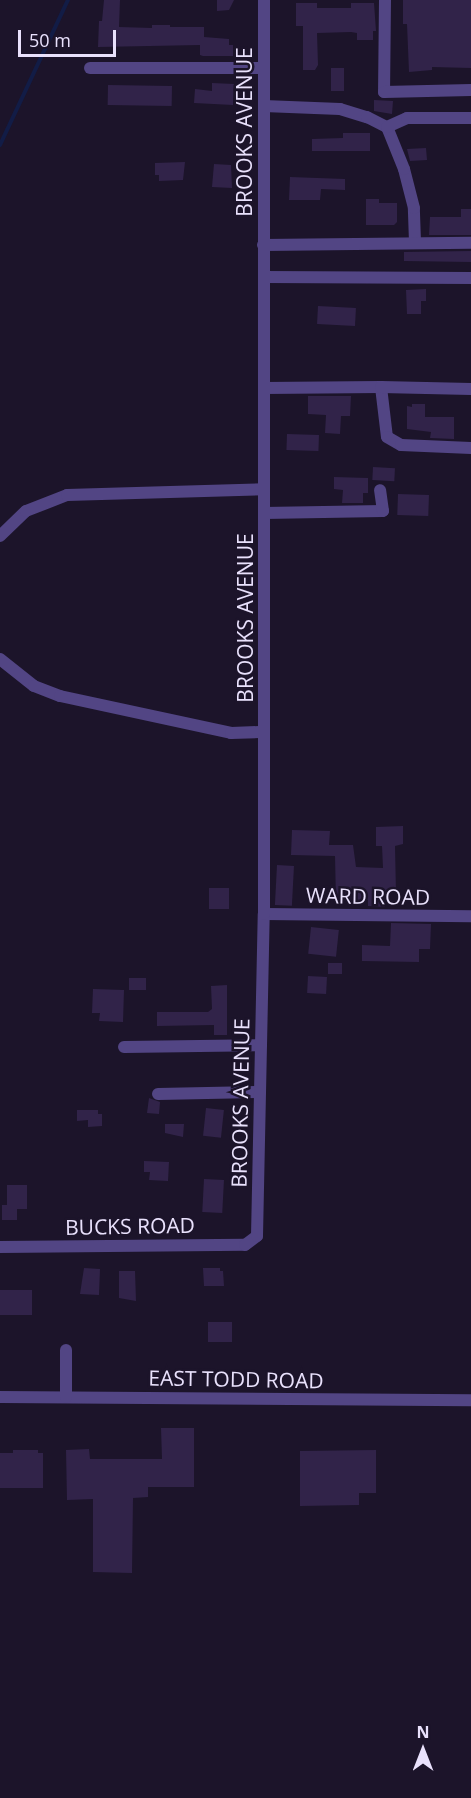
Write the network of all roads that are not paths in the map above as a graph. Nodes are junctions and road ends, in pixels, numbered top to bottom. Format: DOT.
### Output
graph roads {
  1 [pos="264,0"];
  2 [pos="385,0"];
  3 [pos="90,68"];
  4 [pos="264,68"];
  5 [pos="471,90"];
  6 [pos="264,106"];
  7 [pos="471,118"];
  8 [pos="387,127"];
  9 [pos="415,242"];
  10 [pos="471,243"];
  11 [pos="263,245"];
  12 [pos="264,277"];
  13 [pos="471,278"];
  14 [pos="381,387"];
  15 [pos="264,388"];
  16 [pos="471,389"];
  17 [pos="471,448"];
  18 [pos="264,489"];
  19 [pos="380,490"];
  20 [pos="264,513"];
  21 [pos="0,536"];
  22 [pos="0,659"];
  23 [pos="264,732"];
  24 [pos="264,914"];
  25 [pos="471,916"];
  26 [pos="261,1045"];
  27 [pos="124,1047"];
  28 [pos="260,1092"];
  29 [pos="158,1094"];
  30 [pos="257,1236"];
  31 [pos="0,1247"];
  32 [pos="66,1350"];
  33 [pos="66,1396"];
  34 [pos="0,1397"];
  35 [pos="471,1400"];
  1 -- 4 [label="street, BROOKS AVENUE"];
  2 -- 5 [label="street"];
  3 -- 4 [label="street"];
  4 -- 6 [label="street, BROOKS AVENUE"];
  6 -- 8 [label="street"];
  6 -- 11 [label="street, BROOKS AVENUE"];
  7 -- 8 [label="street"];
  8 -- 9 [label="street"];
  9 -- 10 [label="street"];
  9 -- 11 [label="street"];
  11 -- 12 [label="street, BROOKS AVENUE"];
  12 -- 13 [label="street"];
  12 -- 15 [label="street, BROOKS AVENUE"];
  14 -- 15 [label="street"];
  14 -- 16 [label="street"];
  14 -- 17 [label="street"];
  15 -- 18 [label="street, BROOKS AVENUE"];
  18 -- 20 [label="street, BROOKS AVENUE"];
  18 -- 21 [label="street"];
  19 -- 20 [label="street"];
  20 -- 23 [label="street, BROOKS AVENUE"];
  22 -- 23 [label="street"];
  23 -- 24 [label="street, BROOKS AVENUE"];
  24 -- 25 [label="street, WARD ROAD"];
  24 -- 26 [label="street, BROOKS AVENUE"];
  26 -- 27 [label="street"];
  26 -- 28 [label="street, BROOKS AVENUE"];
  28 -- 29 [label="street"];
  28 -- 30 [label="street, BROOKS AVENUE"];
  30 -- 31 [label="street, BUCKS ROAD"];
  32 -- 33 [label="street"];
  33 -- 34 [label="street, EAST TODD ROAD"];
  33 -- 35 [label="street, EAST TODD ROAD"];
}
